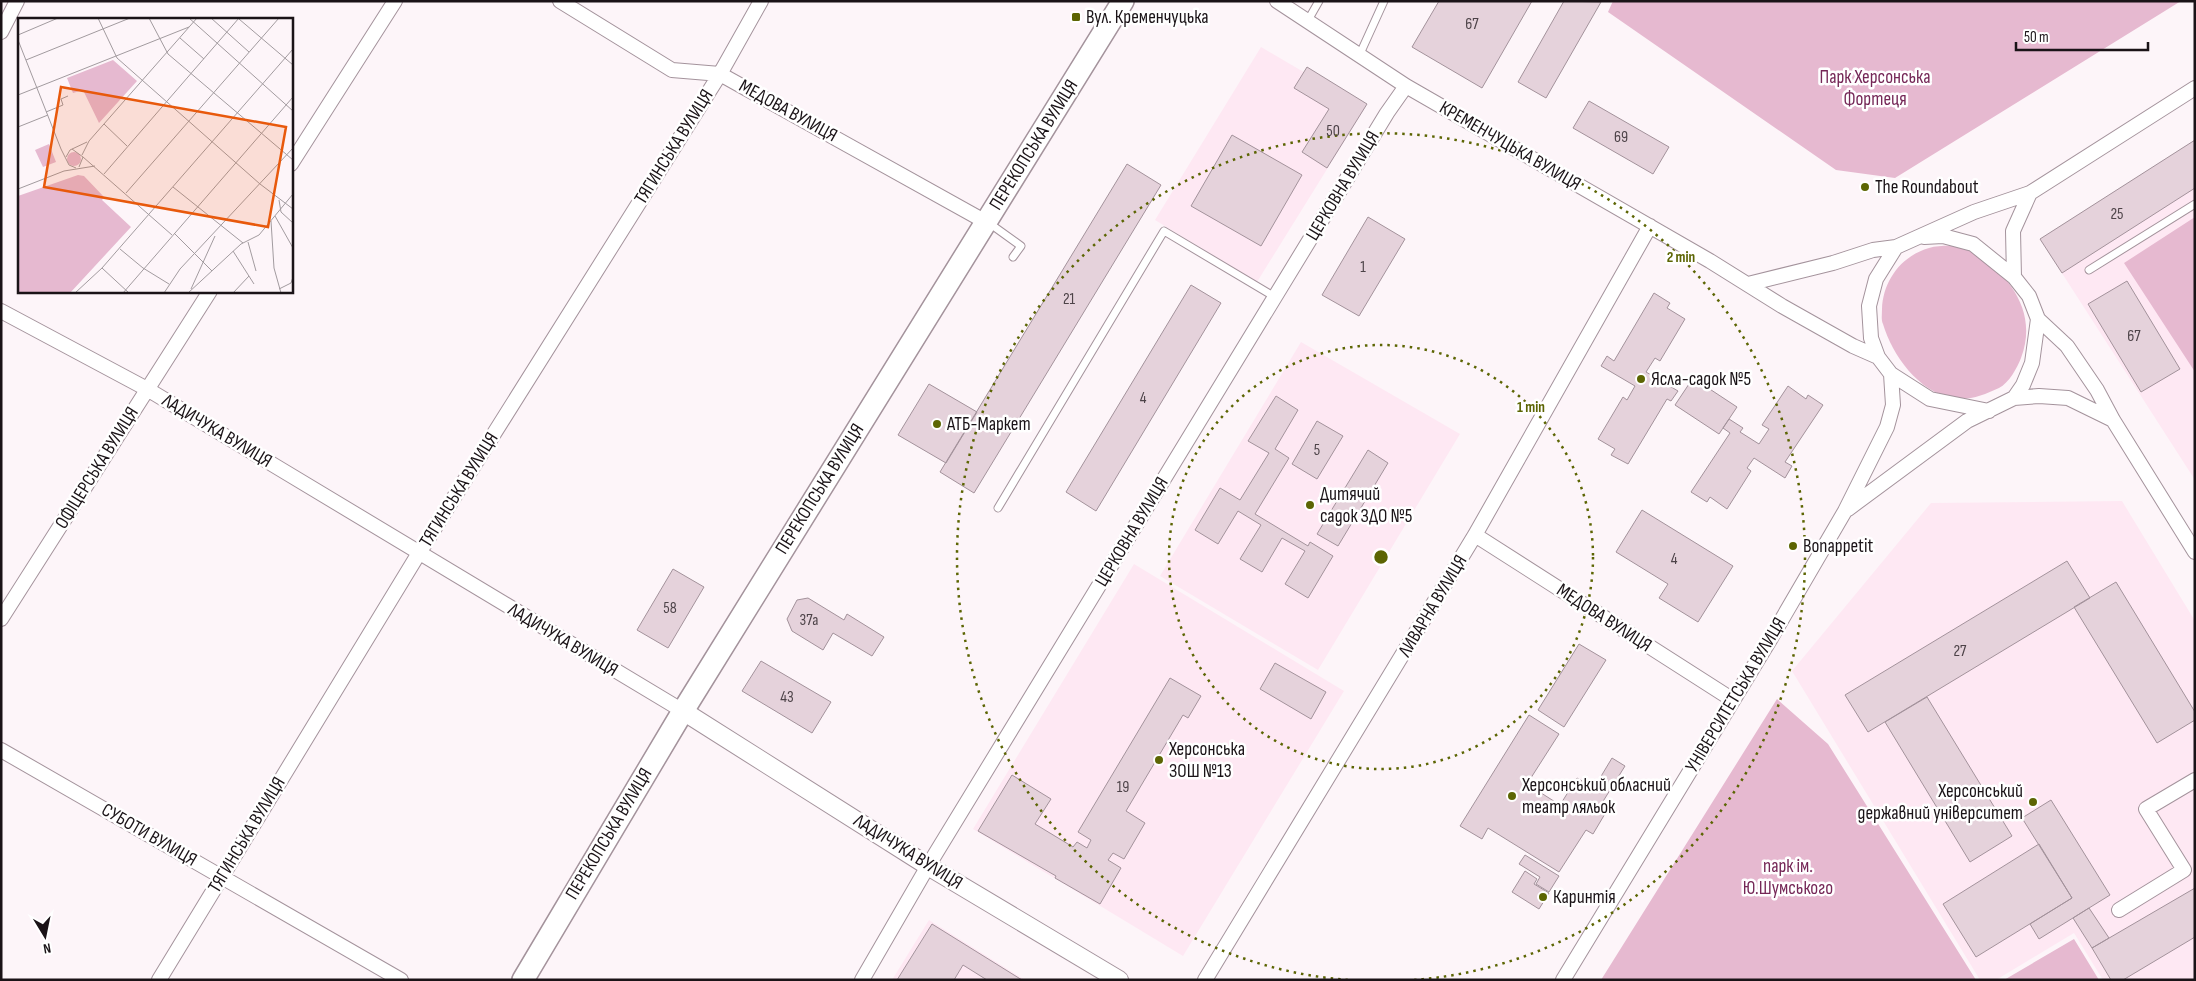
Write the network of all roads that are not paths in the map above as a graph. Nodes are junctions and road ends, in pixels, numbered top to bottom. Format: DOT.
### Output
graph roads {
  1 [pos="17,1"];
  2 [pos="395,1"];
  3 [pos="560,1"];
  4 [pos="761,1"];
  5 [pos="1123,1"];
  6 [pos="1277,1"];
  7 [pos="1319,1"];
  8 [pos="1384,1"];
  9 [pos="1307,22"];
  10 [pos="1,32"];
  11 [pos="1359,56"];
  12 [pos="720,74"];
  13 [pos="1406,86"];
  14 [pos="2195,88"];
  15 [pos="292,162"];
  16 [pos="2030,193"];
  17 [pos="2195,204"];
  18 [pos="986,222"];
  19 [pos="1650,226"];
  20 [pos="1918,237"];
  21 [pos="1896,247"];
  22 [pos="1013,257"];
  23 [pos="2089,270"];
  24 [pos="2014,277"];
  25 [pos="1748,284"];
  26 [pos="209,292"];
  27 [pos="1275,297"];
  28 [pos="1,312"];
  29 [pos="2038,320"];
  30 [pos="1878,357"];
  31 [pos="1891,374"];
  32 [pos="148,389"];
  33 [pos="2014,398"];
  34 [pos="1989,411"];
  35 [pos="2113,420"];
  36 [pos="998,508"];
  37 [pos="1845,511"];
  38 [pos="1475,535"];
  39 [pos="2195,552"];
  40 [pos="419,553"];
  41 [pos="1,619"];
  42 [pos="1733,700"];
  43 [pos="683,711"];
  44 [pos="1,750"];
  45 [pos="2195,780"];
  46 [pos="928,866"];
  47 [pos="222,876"];
  48 [pos="2119,910"];
  49 [pos="159,980"];
  50 [pos="401,980"];
  51 [pos="523,980"];
  52 [pos="862,980"];
  53 [pos="1119,980"];
  54 [pos="1205,980"];
  55 [pos="1563,980"];
  1 -- 10 [label="street"];
  2 -- 15 [label="street"];
  3 -- 12 [label="street, МЕДОВА ВУЛИЦЯ"];
  4 -- 12 [label="street, ТЯГИНСЬКА ВУЛИЦЯ"];
  5 -- 18 [label="main road, ПЕРЕКОПСЬКА ВУЛИЦЯ"];
  6 -- 9 [label="street, КРЕМЕНЧУЦЬКА ВУЛИЦЯ"];
  7 -- 9 [label="lane"];
  8 -- 11 [label="lane"];
  9 -- 11 [label="street, КРЕМЕНЧУЦЬКА ВУЛИЦЯ"];
  11 -- 13 [label="street, КРЕМЕНЧУЦЬКА ВУЛИЦЯ"];
  12 -- 18 [label="street, МЕДОВА ВУЛИЦЯ"];
  12 -- 40 [label="street, ТЯГИНСЬКА ВУЛИЦЯ"];
  13 -- 19 [label="street, КРЕМЕНЧУЦЬКА ВУЛИЦЯ"];
  13 -- 27 [label="street, ЦЕРКОВНА ВУЛИЦЯ"];
  14 -- 16 [label="street"];
  16 -- 20 [label="street"];
  16 -- 24 [label="street"];
  17 -- 23 [label="lane"];
  18 -- 22 [label="lane"];
  18 -- 43 [label="main road, ПЕРЕКОПСЬКА ВУЛИЦЯ"];
  19 -- 25 [label="street, КРЕМЕНЧУЦЬКА ВУЛИЦЯ"];
  19 -- 38 [label="street, ЛИВАРНА ВУЛИЦЯ"];
  20 -- 21 [label="street"];
  20 -- 24 [label="street"];
  21 -- 25 [label="street"];
  21 -- 30 [label="street"];
  24 -- 29 [label="street"];
  25 -- 30 [label="street, КРЕМЕНЧУЦЬКА ВУЛИЦЯ"];
  26 -- 32 [label="street, ОФІЦЕРСЬКА ВУЛИЦЯ"];
  27 -- 36 [label="lane"];
  27 -- 46 [label="street, ЦЕРКОВНА ВУЛИЦЯ"];
  28 -- 32 [label="street, ЛАДИЧУКА ВУЛИЦЯ"];
  29 -- 33 [label="street"];
  29 -- 35 [label="street"];
  30 -- 31 [label="street"];
  31 -- 34 [label="street"];
  31 -- 37 [label="street, УНІВЕРСИТЕТСЬКА ВУЛИЦЯ"];
  32 -- 40 [label="street, ЛАДИЧУКА ВУЛИЦЯ"];
  32 -- 41 [label="street, ОФІЦЕРСЬКА ВУЛИЦЯ"];
  33 -- 34 [label="street"];
  33 -- 35 [label="street"];
  34 -- 37 [label="street, УНІВЕРСИТЕТСЬКА ВУЛИЦЯ"];
  35 -- 39 [label="street"];
  37 -- 42 [label="street, УНІВЕРСИТЕТСЬКА ВУЛИЦЯ"];
  38 -- 42 [label="street, МЕДОВА ВУЛИЦЯ"];
  38 -- 54 [label="street, ЛИВАРНА ВУЛИЦЯ"];
  40 -- 43 [label="street, ЛАДИЧУКА ВУЛИЦЯ"];
  40 -- 47 [label="street, ТЯГИНСЬКА ВУЛИЦЯ"];
  42 -- 55 [label="street, УНІВЕРСИТЕТСЬКА ВУЛИЦЯ"];
  43 -- 46 [label="street, ЛАДИЧУКА ВУЛИЦЯ"];
  43 -- 51 [label="main road, ПЕРЕКОПСЬКА ВУЛИЦЯ"];
  44 -- 47 [label="street, СУБОТИ ВУЛИЦЯ"];
  45 -- 48 [label="street"];
  46 -- 52 [label="street, ЦЕРКОВНА ВУЛИЦЯ"];
  46 -- 53 [label="street, ЛАДИЧУКА ВУЛИЦЯ"];
  47 -- 49 [label="street, ТЯГИНСЬКА ВУЛИЦЯ"];
  47 -- 50 [label="street, СУБОТИ ВУЛИЦЯ"];
}
